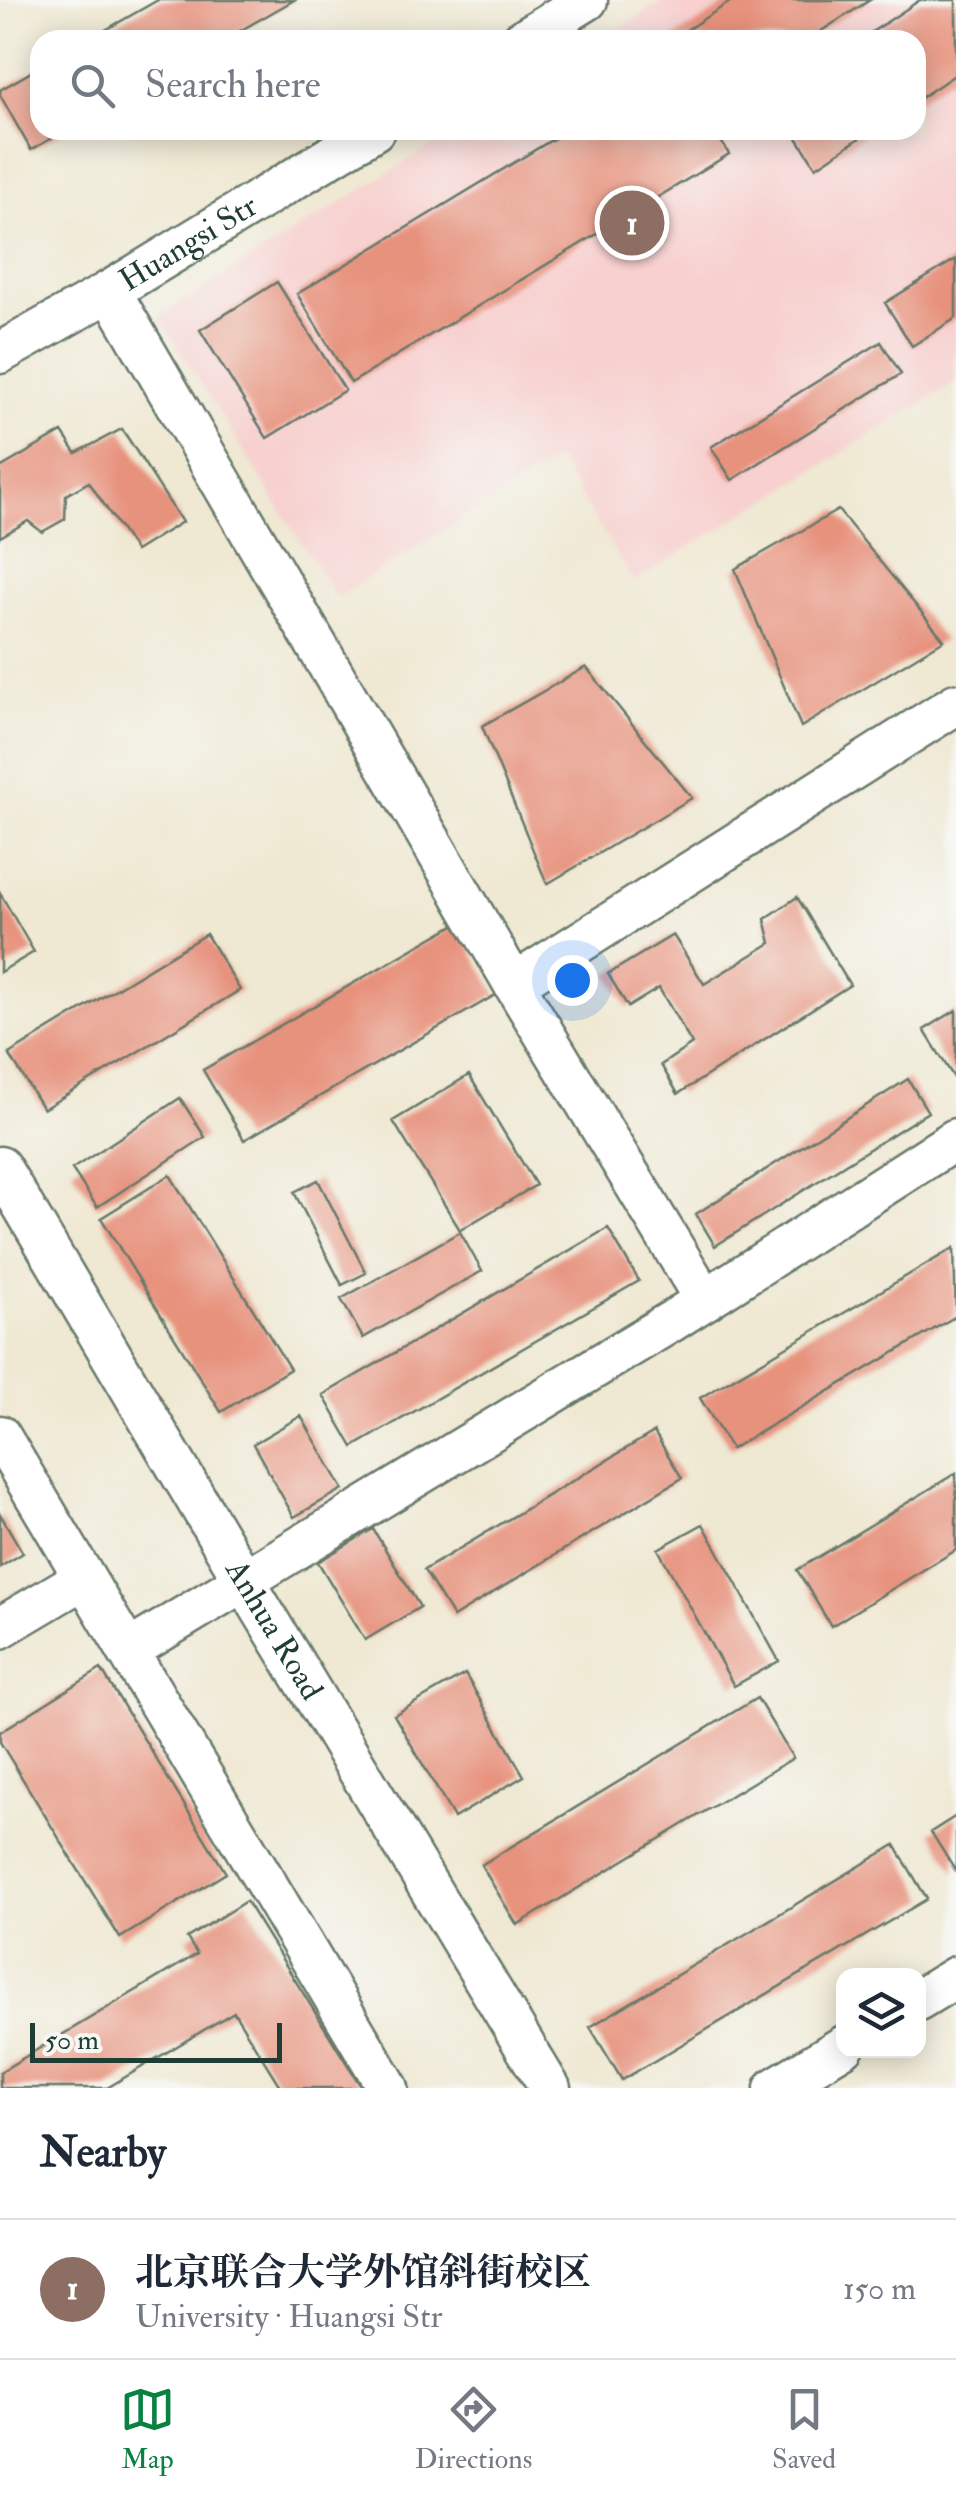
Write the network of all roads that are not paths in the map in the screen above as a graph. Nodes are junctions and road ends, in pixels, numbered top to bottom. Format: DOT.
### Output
graph roads {
  1 [pos="588,0"];
  2 [pos="538,30"];
  3 [pos="358,140"];
  4 [pos="110,290"];
  5 [pos="0,354"];
  6 [pos="956,704"];
  7 [pos="514,984"];
  8 [pos="956,1140"];
  9 [pos="0,1168"];
  10 [pos="705,1300"];
  11 [pos="0,1436"];
  12 [pos="84,1578"];
  13 [pos="245,1582"];
  14 [pos="0,1628"];
  15 [pos="128,1651"];
  16 [pos="956,1977"];
  17 [pos="926,1995"];
  18 [pos="836,2051"];
  19 [pos="388,2088"];
  20 [pos="550,2088"];
  21 [pos="774,2088"];
  1 -- 2 [label="street"];
  3 -- 4 [label="street, Huangsi Str"];
  4 -- 5 [label="street, Huangsi Str"];
  4 -- 7 [label="street"];
  6 -- 7 [label="street"];
  7 -- 10 [label="street"];
  8 -- 10 [label="street"];
  9 -- 13 [label="street, Anhua Road"];
  10 -- 13 [label="street"];
  11 -- 12 [label="street"];
  12 -- 14 [label="street"];
  12 -- 15 [label="street"];
  13 -- 15 [label="street"];
  13 -- 20 [label="street, Anhua Road"];
  15 -- 19 [label="street"];
  16 -- 17 [label="street"];
  18 -- 21 [label="street"];
}
